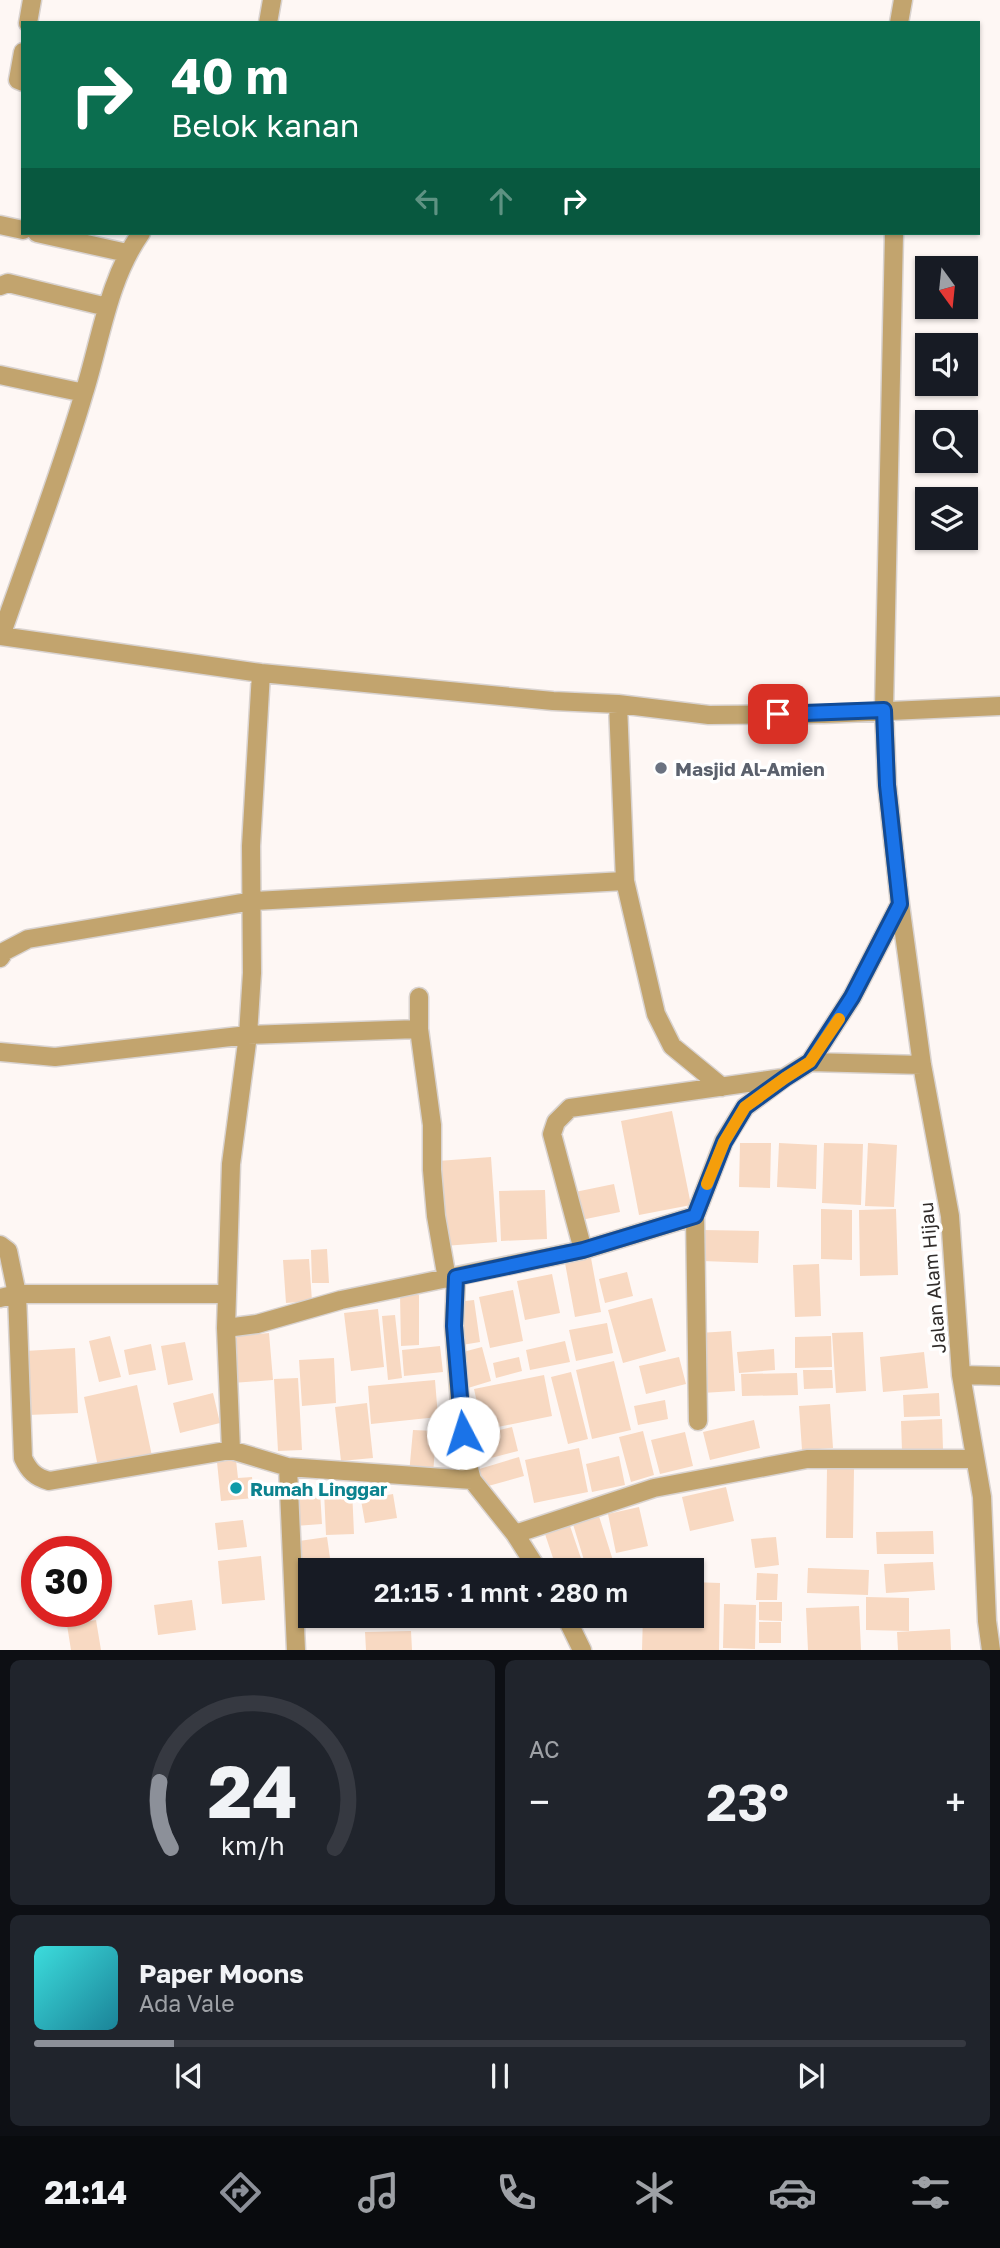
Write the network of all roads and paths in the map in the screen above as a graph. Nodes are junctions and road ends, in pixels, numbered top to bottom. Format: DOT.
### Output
graph roads {
  1 [pos="32,0"];
  2 [pos="272,0"];
  3 [pos="903,0"];
  4 [pos="28,21"];
  5 [pos="268,21"];
  6 [pos="899,21"];
  7 [pos="21,63"];
  8 [pos="21,81"];
  9 [pos="0,225"];
  10 [pos="21,230"];
  11 [pos="46,235"];
  12 [pos="140,235"];
  13 [pos="894,235"];
  14 [pos="127,253"];
  15 [pos="0,286"];
  16 [pos="107,307"];
  17 [pos="0,375"];
  18 [pos="84,393"];
  19 [pos="1,636"];
  20 [pos="261,673"];
  21 [pos="618,704"];
  22 [pos="1000,706"];
  23 [pos="884,710"];
  24 [pos="625,881"];
  25 [pos="253,901"];
  26 [pos="900,904"];
  27 [pos="0,958"];
  28 [pos="419,998"];
  29 [pos="419,1029"];
  30 [pos="247,1035"];
  31 [pos="1,1048"];
  32 [pos="810,1062"];
  33 [pos="922,1065"];
  34 [pos="785,1078"];
  35 [pos="722,1087"];
  36 [pos="695,1216"];
  37 [pos="0,1245"];
  38 [pos="583,1250"];
  39 [pos="451,1278"];
  40 [pos="228,1294"];
  41 [pos="9,1296"];
  42 [pos="226,1328"];
  43 [pos="961,1376"];
  44 [pos="1000,1376"];
  45 [pos="698,1421"];
  46 [pos="231,1450"];
  47 [pos="975,1459"];
  48 [pos="288,1467"];
  49 [pos="472,1480"];
  50 [pos="515,1534"];
  51 [pos="530,1558"];
  52 [pos="571,1628"];
  53 [pos="994,1648"];
  54 [pos="296,1650"];
  55 [pos="582,1650"];
  1 -- 4 [label="street"];
  2 -- 5 [label="street"];
  3 -- 6 [label="street"];
  7 -- 8 [label="street"];
  9 -- 10 [label="street"];
  11 -- 14 [label="street"];
  12 -- 14 [label="street"];
  13 -- 23 [label="street, Jalan Alam Hijau"];
  14 -- 16 [label="street"];
  15 -- 16 [label="street"];
  16 -- 18 [label="street"];
  17 -- 18 [label="street"];
  18 -- 19 [label="street"];
  19 -- 20 [label="street"];
  20 -- 21 [label="street"];
  20 -- 25 [label="street"];
  21 -- 23 [label="street"];
  21 -- 24 [label="street"];
  22 -- 23 [label="street"];
  23 -- 26 [label="street, Jalan Alam Hijau"];
  24 -- 25 [label="street"];
  24 -- 35 [label="street"];
  25 -- 27 [label="street"];
  25 -- 30 [label="street"];
  26 -- 32 [label="street"];
  26 -- 33 [label="street, Jalan Alam Hijau"];
  28 -- 29 [label="street"];
  29 -- 30 [label="street"];
  29 -- 39 [label="street"];
  30 -- 31 [label="street"];
  30 -- 40 [label="street"];
  32 -- 33 [label="street"];
  32 -- 34 [label="street"];
  33 -- 43 [label="street, Jalan Alam Hijau"];
  34 -- 35 [label="street"];
  34 -- 36 [label="street"];
  35 -- 38 [label="street"];
  36 -- 38 [label="street"];
  36 -- 45 [label="street"];
  37 -- 41 [label="street"];
  38 -- 39 [label="street"];
  39 -- 42 [label="street"];
  39 -- 49 [label="street"];
  40 -- 41 [label="street"];
  40 -- 42 [label="street"];
  41 -- 46 [label="street"];
  42 -- 46 [label="street"];
  43 -- 44 [label="street"];
  43 -- 47 [label="street, Jalan Alam Hijau"];
  46 -- 48 [label="street"];
  47 -- 50 [label="street"];
  47 -- 53 [label="street, Jalan Alam Hijau"];
  48 -- 49 [label="street"];
  48 -- 54 [label="street"];
  49 -- 50 [label="street"];
  50 -- 51 [label="street"];
  52 -- 55 [label="street"];
}
